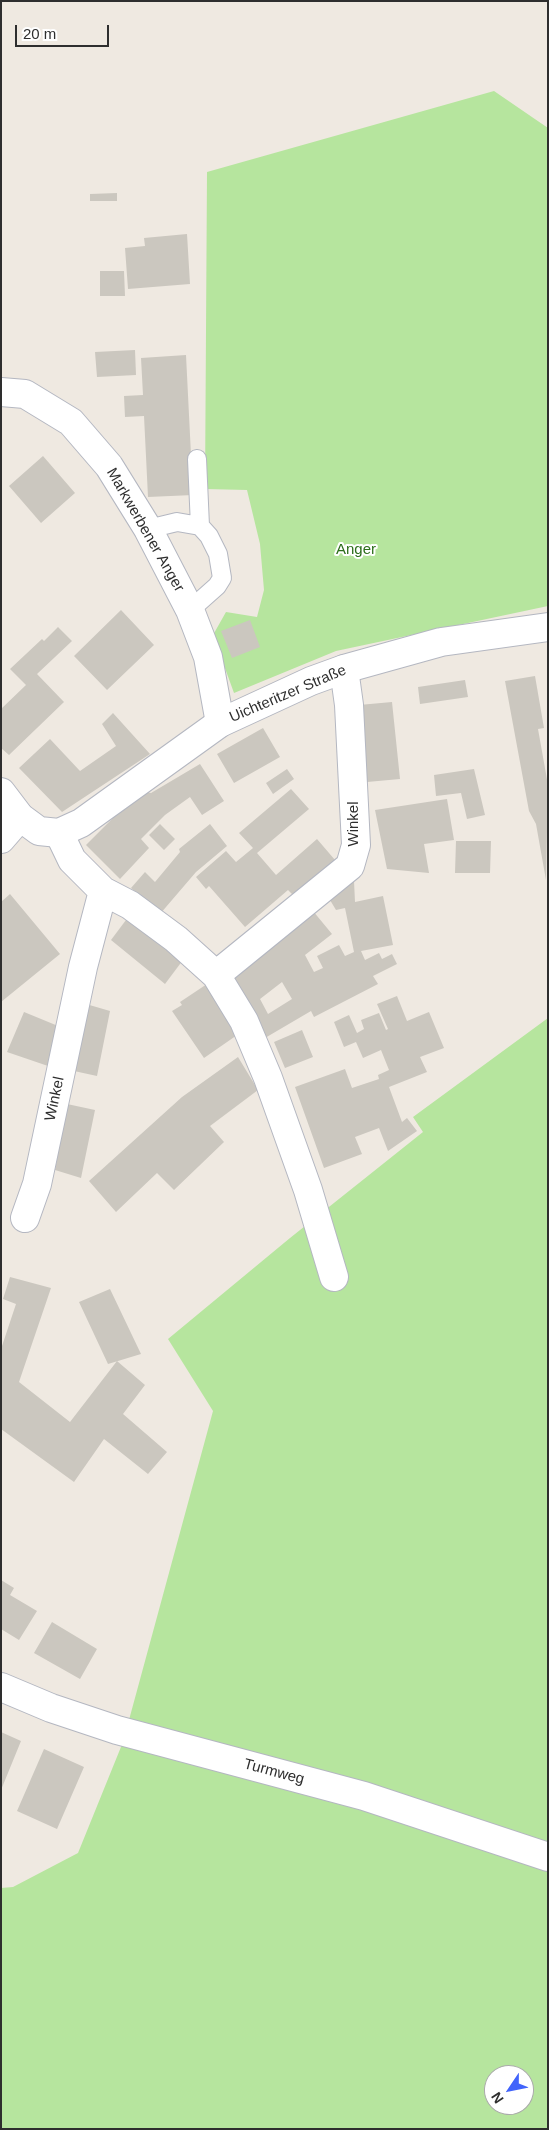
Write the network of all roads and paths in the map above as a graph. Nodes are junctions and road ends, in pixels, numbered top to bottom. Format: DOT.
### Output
graph roads {
  1 [pos="1,392"];
  2 [pos="197,459"];
  3 [pos="200,526"];
  4 [pos="148,529"];
  5 [pos="190,610"];
  6 [pos="548,627"];
  7 [pos="344,669"];
  8 [pos="220,723"];
  9 [pos="1,792"];
  10 [pos="20,817"];
  11 [pos="60,833"];
  12 [pos="1,839"];
  13 [pos="103,891"];
  14 [pos="216,975"];
  15 [pos="25,1218"];
  16 [pos="334,1277"];
  17 [pos="1,1687"];
  18 [pos="548,1857"];
  1 -- 4 [label="street, Markwerbener Anger"];
  2 -- 3 [label="lane"];
  3 -- 4 [label="lane"];
  3 -- 5 [label="lane"];
  4 -- 5 [label="street, Markwerbener Anger"];
  5 -- 8 [label="street, Markwerbener Anger"];
  6 -- 7 [label="street, Uichteritzer Straße"];
  7 -- 8 [label="street, Uichteritzer Straße"];
  7 -- 14 [label="street, Winkel"];
  8 -- 11 [label="street, Uichteritzer Straße"];
  9 -- 10 [label="street"];
  10 -- 11 [label="street"];
  10 -- 12 [label="street"];
  11 -- 13 [label="street"];
  13 -- 14 [label="street"];
  13 -- 15 [label="street, Winkel"];
  14 -- 16 [label="street"];
  17 -- 18 [label="street, Turmweg"];
}
